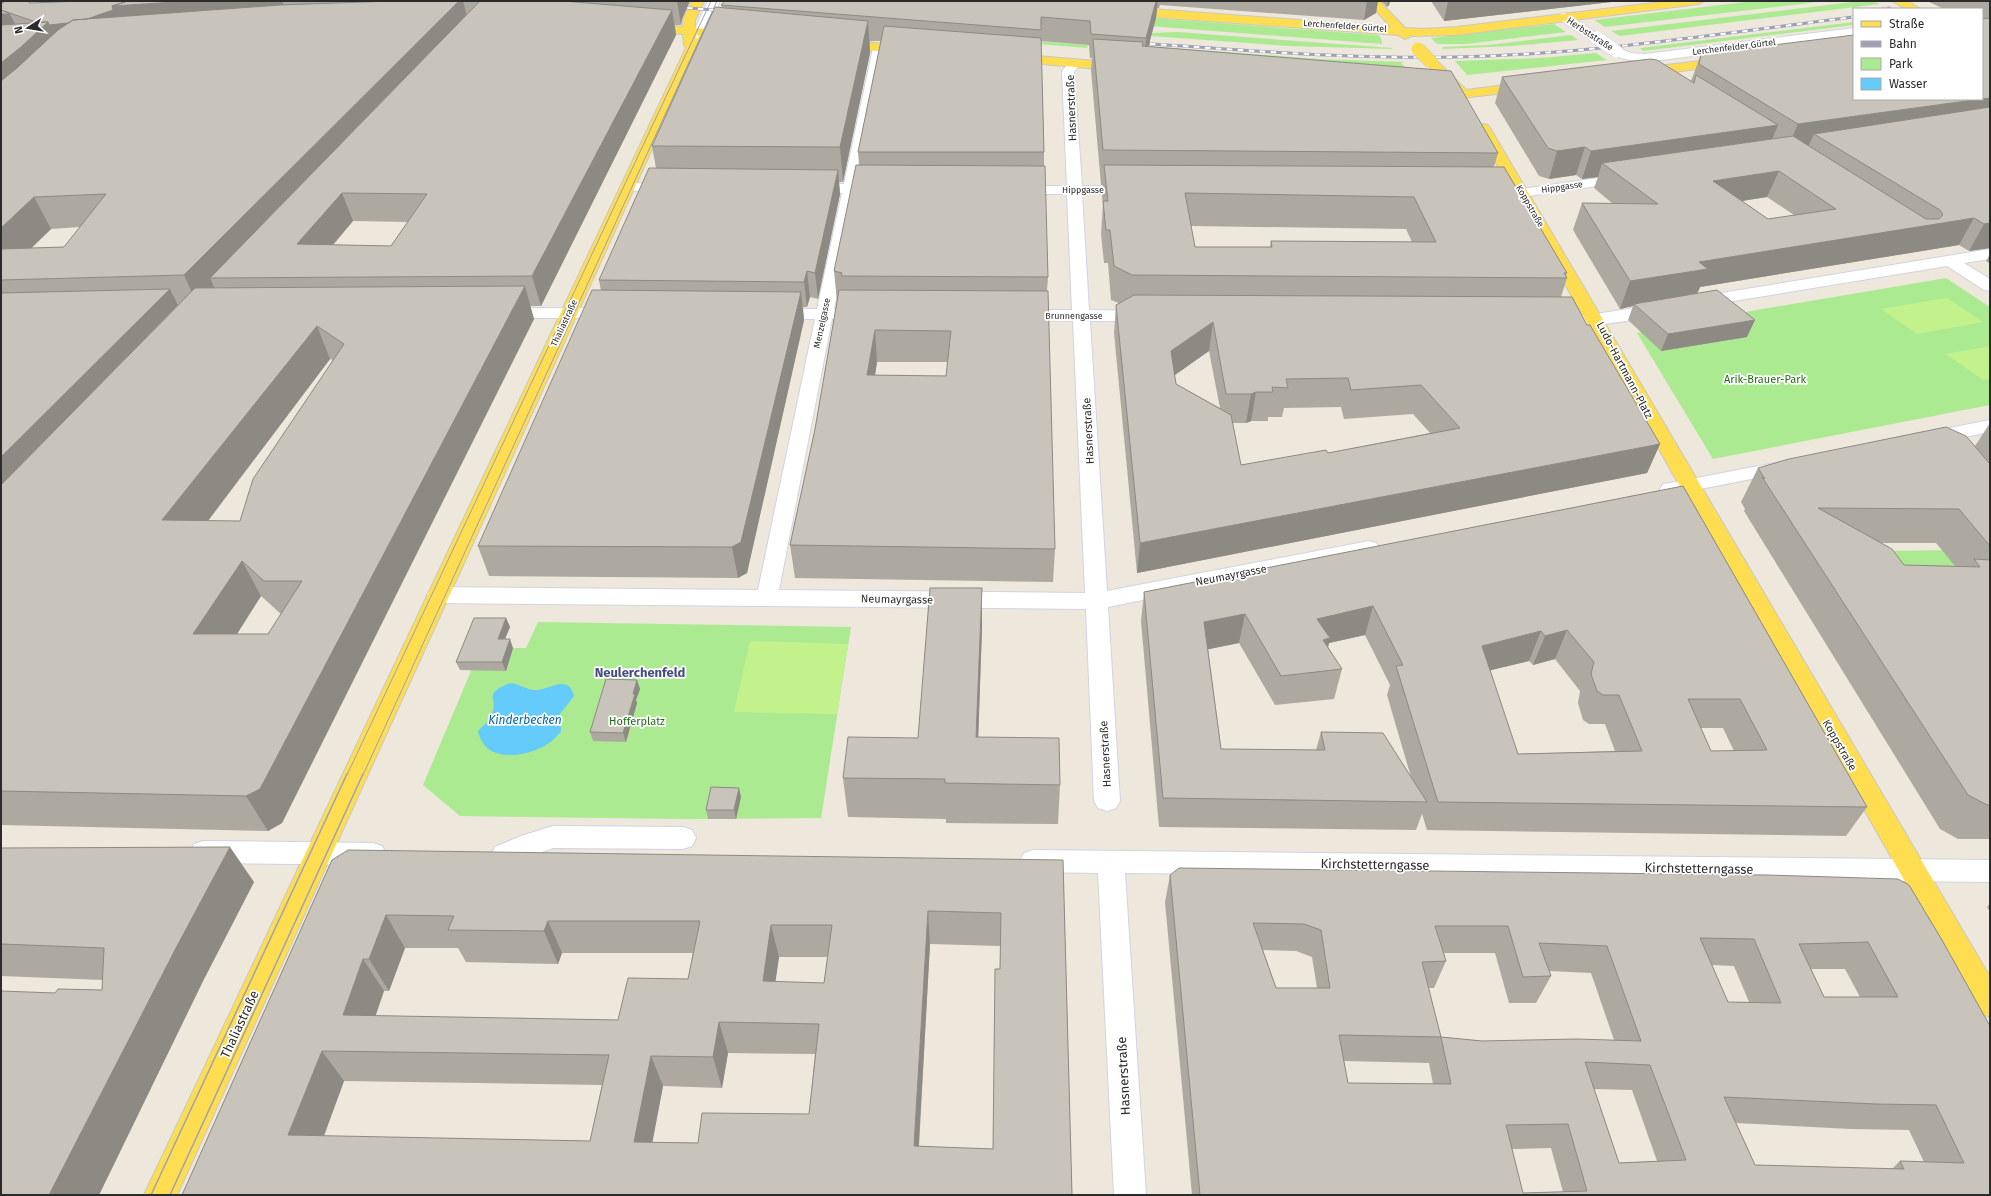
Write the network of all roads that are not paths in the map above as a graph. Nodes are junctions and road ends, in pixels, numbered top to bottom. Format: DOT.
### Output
graph roads {
  1 [pos="698,1"];
  2 [pos="714,1"];
  3 [pos="733,1"];
  4 [pos="1373,1"];
  5 [pos="1698,1"];
  6 [pos="1898,1"];
  7 [pos="1913,8"];
  8 [pos="1116,10"];
  9 [pos="1564,16"];
  10 [pos="630,26"];
  11 [pos="1401,30"];
  12 [pos="700,32"];
  13 [pos="1853,32"];
  14 [pos="743,36"];
  15 [pos="826,43"];
  16 [pos="879,48"];
  17 [pos="691,50"];
  18 [pos="925,51"];
  19 [pos="1616,51"];
  20 [pos="1001,57"];
  21 [pos="1737,60"];
  22 [pos="1075,63"];
  23 [pos="1133,68"];
  24 [pos="1651,71"];
  25 [pos="1627,74"];
  26 [pos="1541,84"];
  27 [pos="1671,84"];
  28 [pos="1422,90"];
  29 [pos="1462,94"];
  30 [pos="1641,176"];
  31 [pos="627,187"];
  32 [pos="683,188"];
  33 [pos="794,188"];
  34 [pos="850,189"];
  35 [pos="896,189"];
  36 [pos="1005,190"];
  37 [pos="1075,190"];
  38 [pos="1147,190"];
  39 [pos="1482,192"];
  40 [pos="1522,192"];
  41 [pos="1990,254"];
  42 [pos="1950,261"];
  43 [pos="1990,286"];
  44 [pos="569,312"];
  45 [pos="487,313"];
  46 [pos="624,313"];
  47 [pos="760,314"];
  48 [pos="823,314"];
  49 [pos="878,315"];
  50 [pos="1003,315"];
  51 [pos="1081,316"];
  52 [pos="1160,316"];
  53 [pos="1556,319"];
  54 [pos="1596,319"];
  55 [pos="1990,426"];
  56 [pos="1931,438"];
  57 [pos="1908,443"];
  58 [pos="1946,456"];
  59 [pos="1806,462"];
  60 [pos="1689,486"];
  61 [pos="1650,493"];
  62 [pos="1385,545"];
  63 [pos="438,595"];
  64 [pos="1097,601"];
  65 [pos="761,604"];
  66 [pos="1107,801"];
  67 [pos="691,848"];
  68 [pos="176,851"];
  69 [pos="318,852"];
  70 [pos="395,854"];
  71 [pos="492,855"];
  72 [pos="1007,860"];
  73 [pos="1110,862"];
  74 [pos="1912,870"];
  75 [pos="1990,871"];
  76 [pos="1990,1004"];
  77 [pos="160,1195"];
  78 [pos="1130,1195"];
  1 -- 12 [label="main road"];
  2 -- 12 [label="street"];
  3 -- 12 [label="main road"];
  4 -- 11 [label="main road, Koppstraße"];
  5 -- 9 [label="main road, Lerchenfelder Gürtel"];
  6 -- 7 [label="main road"];
  8 -- 11 [label="main road, Lerchenfelder Gürtel"];
  9 -- 11 [label="main road, Lerchenfelder Gürtel"];
  9 -- 19 [label="street, Herbststraße, bridge"];
  10 -- 12 [label="main road"];
  11 -- 29 [label="main road, Koppstraße, bridge"];
  12 -- 14 [label="main road"];
  12 -- 17 [label="main road"];
  12 -- 17 [label="main road"];
  13 -- 19 [label="street, Lerchenfelder Gürtel"];
  15 -- 16 [label="main road"];
  16 -- 18 [label="main road"];
  16 -- 34 [label="street, Menzelgasse"];
  17 -- 31 [label="main road, Thaliastraße"];
  20 -- 22 [label="main road"];
  21 -- 24 [label="main road, Lerchenfelder Gürtel"];
  22 -- 23 [label="main road"];
  22 -- 37 [label="street, Hasnerstraße"];
  24 -- 25 [label="main road, Lerchenfelder Gürtel"];
  24 -- 27 [label="street"];
  26 -- 29 [label="main road"];
  28 -- 29 [label="main road"];
  29 -- 40 [label="main road, Koppstraße"];
  30 -- 40 [label="street, Hippgasse"];
  31 -- 32 [label="street"];
  31 -- 44 [label="main road, Thaliastraße"];
  33 -- 34 [label="street"];
  34 -- 35 [label="street"];
  34 -- 48 [label="street, Menzelgasse"];
  36 -- 37 [label="street, Hippgasse"];
  37 -- 38 [label="street, Hippgasse"];
  37 -- 51 [label="street, Hasnerstraße"];
  39 -- 40 [label="street, Hippgasse"];
  40 -- 54 [label="main road, Koppstraße"];
  41 -- 42 [label="street"];
  42 -- 43 [label="street"];
  42 -- 54 [label="street, Ludo-Hartmann-Platz"];
  44 -- 45 [label="street"];
  44 -- 46 [label="street"];
  44 -- 63 [label="main road, Thaliastraße"];
  47 -- 48 [label="street"];
  48 -- 49 [label="street"];
  48 -- 65 [label="street, Menzelgasse"];
  50 -- 51 [label="street, Brunnengasse"];
  51 -- 52 [label="street, Brunnengasse"];
  51 -- 64 [label="street, Hasnerstraße"];
  53 -- 54 [label="street"];
  54 -- 60 [label="main road, Ludo-Hartmann-Platz"];
  55 -- 56 [label="street"];
  56 -- 57 [label="street"];
  56 -- 58 [label="street"];
  59 -- 60 [label="street"];
  60 -- 61 [label="street"];
  60 -- 74 [label="main road, Koppstraße"];
  62 -- 64 [label="street, Neumayrgasse"];
  63 -- 65 [label="street, Neumayrgasse"];
  63 -- 69 [label="main road"];
  64 -- 65 [label="street, Neumayrgasse"];
  64 -- 66 [label="street, Hasnerstraße"];
  67 -- 71 [label="street"];
  68 -- 69 [label="street"];
  69 -- 70 [label="street"];
  69 -- 77 [label="main road, Thaliastraße"];
  72 -- 73 [label="street, Kirchstetterngasse"];
  73 -- 74 [label="street, Kirchstetterngasse"];
  73 -- 78 [label="street, Hasnerstraße"];
  74 -- 75 [label="street, Kirchstetterngasse"];
  74 -- 76 [label="main road, Koppstraße"];
}
